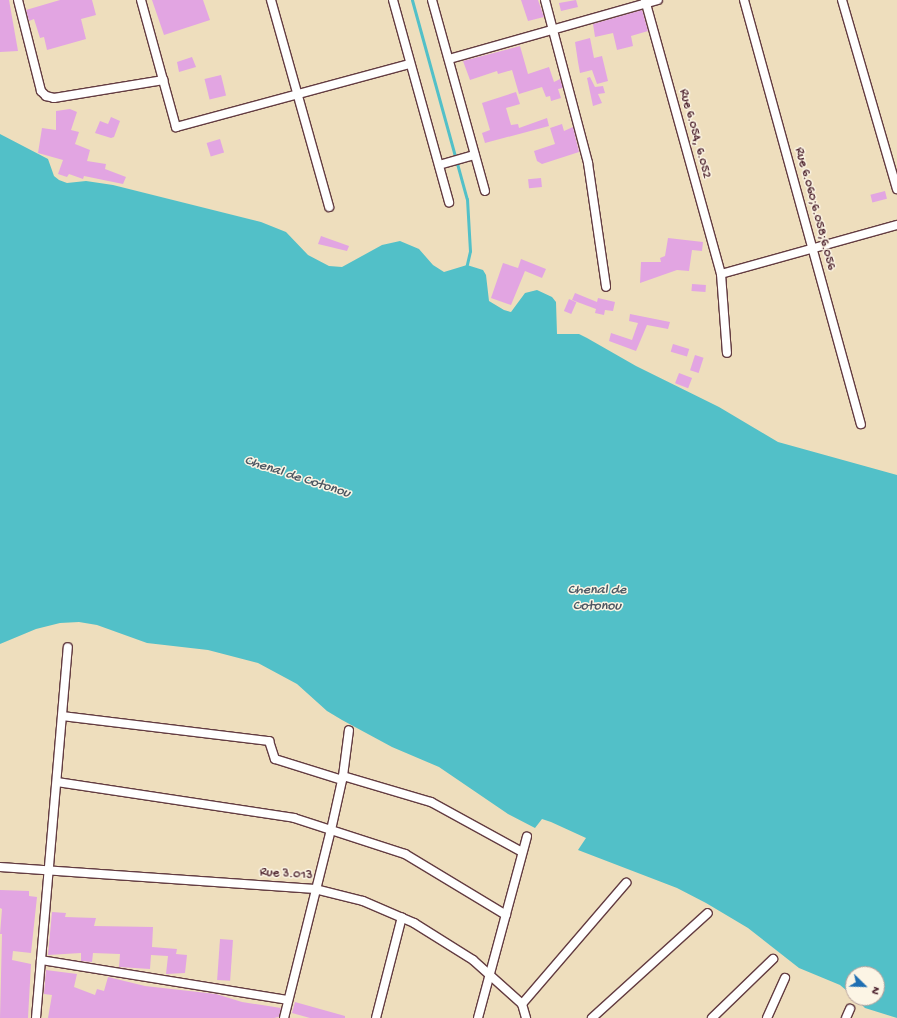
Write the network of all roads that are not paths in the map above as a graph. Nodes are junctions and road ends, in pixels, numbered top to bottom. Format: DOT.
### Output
graph roads {
  1 [pos="18,0"];
  2 [pos="140,0"];
  3 [pos="271,0"];
  4 [pos="393,0"];
  5 [pos="432,0"];
  6 [pos="545,0"];
  7 [pos="658,0"];
  8 [pos="744,0"];
  9 [pos="842,0"];
  10 [pos="645,2"];
  11 [pos="554,30"];
  12 [pos="449,59"];
  13 [pos="410,64"];
  14 [pos="164,80"];
  15 [pos="297,94"];
  16 [pos="475,155"];
  17 [pos="439,165"];
  18 [pos="897,189"];
  19 [pos="485,191"];
  20 [pos="449,202"];
  21 [pos="328,207"];
  22 [pos="897,225"];
  23 [pos="813,249"];
  24 [pos="721,274"];
  25 [pos="606,287"];
  26 [pos="727,353"];
  27 [pos="861,424"];
  28 [pos="68,647"];
  29 [pos="62,716"];
  30 [pos="349,730"];
  31 [pos="343,778"];
  32 [pos="57,782"];
  33 [pos="332,830"];
  34 [pos="527,836"];
  35 [pos="522,852"];
  36 [pos="0,867"];
  37 [pos="49,870"];
  38 [pos="626,883"];
  39 [pos="315,889"];
  40 [pos="708,913"];
  41 [pos="506,915"];
  42 [pos="402,917"];
  43 [pos="773,959"];
  44 [pos="41,960"];
  45 [pos="490,973"];
  46 [pos="785,978"];
  47 [pos="288,1000"];
  48 [pos="522,1004"];
  49 [pos="850,1009"];
  50 [pos="36,1018"];
  51 [pos="284,1018"];
  52 [pos="376,1018"];
  53 [pos="478,1018"];
  54 [pos="526,1018"];
  55 [pos="592,1018"];
  56 [pos="712,1018"];
  57 [pos="767,1018"];
  58 [pos="846,1018"];
  1 -- 14 [label="street"];
  2 -- 14 [label="street"];
  3 -- 15 [label="street"];
  4 -- 13 [label="street"];
  5 -- 12 [label="street"];
  6 -- 11 [label="street"];
  7 -- 10 [label="street"];
  8 -- 23 [label="street, Rue 6.060;6.058;6.056"];
  9 -- 18 [label="street"];
  10 -- 11 [label="street"];
  10 -- 24 [label="street, Rue 6.054, 6.052"];
  11 -- 12 [label="street"];
  11 -- 25 [label="street"];
  12 -- 16 [label="street"];
  13 -- 15 [label="street"];
  13 -- 17 [label="street"];
  14 -- 15 [label="street"];
  15 -- 21 [label="street"];
  16 -- 17 [label="street"];
  16 -- 19 [label="street"];
  17 -- 20 [label="street"];
  22 -- 23 [label="street"];
  23 -- 24 [label="street"];
  23 -- 27 [label="street, Rue 6.060;6.058;6.056"];
  24 -- 26 [label="street, Rue 6.054, 6.052"];
  28 -- 29 [label="street"];
  29 -- 31 [label="street"];
  29 -- 32 [label="street"];
  30 -- 31 [label="street"];
  31 -- 33 [label="street"];
  31 -- 35 [label="street"];
  32 -- 33 [label="street"];
  32 -- 37 [label="street"];
  33 -- 39 [label="street"];
  33 -- 41 [label="street"];
  34 -- 35 [label="street"];
  35 -- 41 [label="street"];
  36 -- 37 [label="street, Rue 3.013"];
  37 -- 39 [label="street, Rue 3.013"];
  37 -- 44 [label="street"];
  38 -- 48 [label="street"];
  39 -- 42 [label="street, Rue 3.013"];
  39 -- 47 [label="street"];
  40 -- 55 [label="street"];
  41 -- 45 [label="street"];
  42 -- 45 [label="street, Rue 3.013"];
  42 -- 52 [label="street"];
  43 -- 56 [label="street"];
  44 -- 47 [label="street"];
  44 -- 50 [label="street"];
  45 -- 48 [label="street, Rue 3.013"];
  45 -- 53 [label="street"];
  46 -- 57 [label="street"];
  47 -- 51 [label="street"];
  48 -- 54 [label="street, Rue 3.013"];
  49 -- 58 [label="street"];
}
